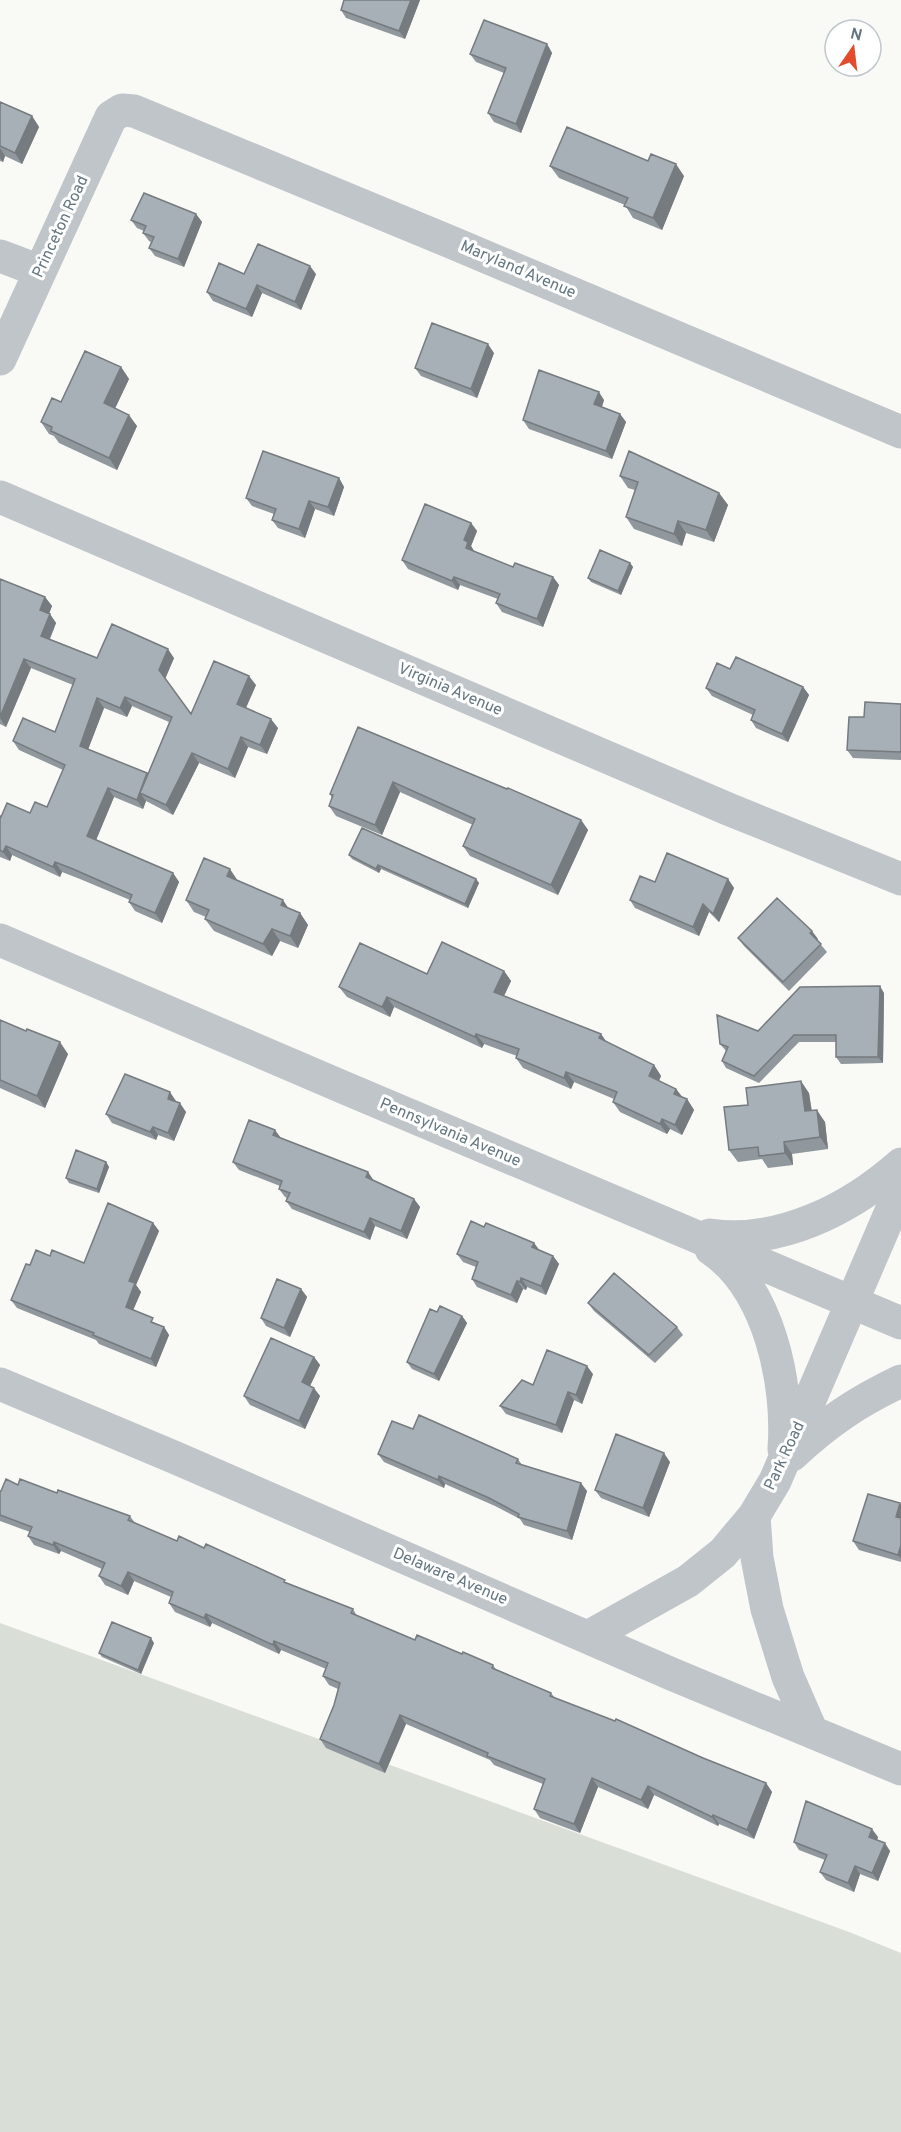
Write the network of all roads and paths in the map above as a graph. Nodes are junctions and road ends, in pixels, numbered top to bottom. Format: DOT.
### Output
graph roads {
  1 [pos="134,111"];
  2 [pos="0,256"];
  3 [pos="40,271"];
  4 [pos="0,359"];
  5 [pos="901,432"];
  6 [pos="0,497"];
  7 [pos="853,860"];
  8 [pos="901,861"];
  9 [pos="901,879"];
  10 [pos="901,901"];
  11 [pos="0,940"];
  12 [pos="901,1164"];
  13 [pos="901,1188"];
  14 [pos="684,1232"];
  15 [pos="853,1303"];
  16 [pos="901,1323"];
  17 [pos="901,1381"];
  18 [pos="0,1384"];
  19 [pos="783,1463"];
  20 [pos="754,1516"];
  21 [pos="588,1637"];
  22 [pos="812,1732"];
  23 [pos="901,1769"];
  1 -- 3 [label="street, Princeton Road"];
  1 -- 5 [label="street, Maryland Avenue"];
  2 -- 3 [label="street"];
  3 -- 4 [label="street, Princeton Road"];
  6 -- 7 [label="street, Virginia Avenue"];
  7 -- 8 [label="street"];
  7 -- 9 [label="street, Virginia Avenue"];
  7 -- 10 [label="street"];
  11 -- 14 [label="street, Pennsylvania Avenue"];
  12 -- 14 [label="street"];
  13 -- 15 [label="street, Park Road"];
  14 -- 15 [label="street, Pennsylvania Avenue"];
  14 -- 19 [label="street"];
  15 -- 16 [label="street, Pennsylvania Avenue"];
  15 -- 19 [label="street, Park Road"];
  17 -- 19 [label="street"];
  18 -- 21 [label="street, Delaware Avenue"];
  19 -- 20 [label="street, Park Road"];
  20 -- 21 [label="street, Park Road"];
  20 -- 22 [label="street"];
  21 -- 22 [label="street, Delaware Avenue"];
  22 -- 23 [label="street, Delaware Avenue"];
}
